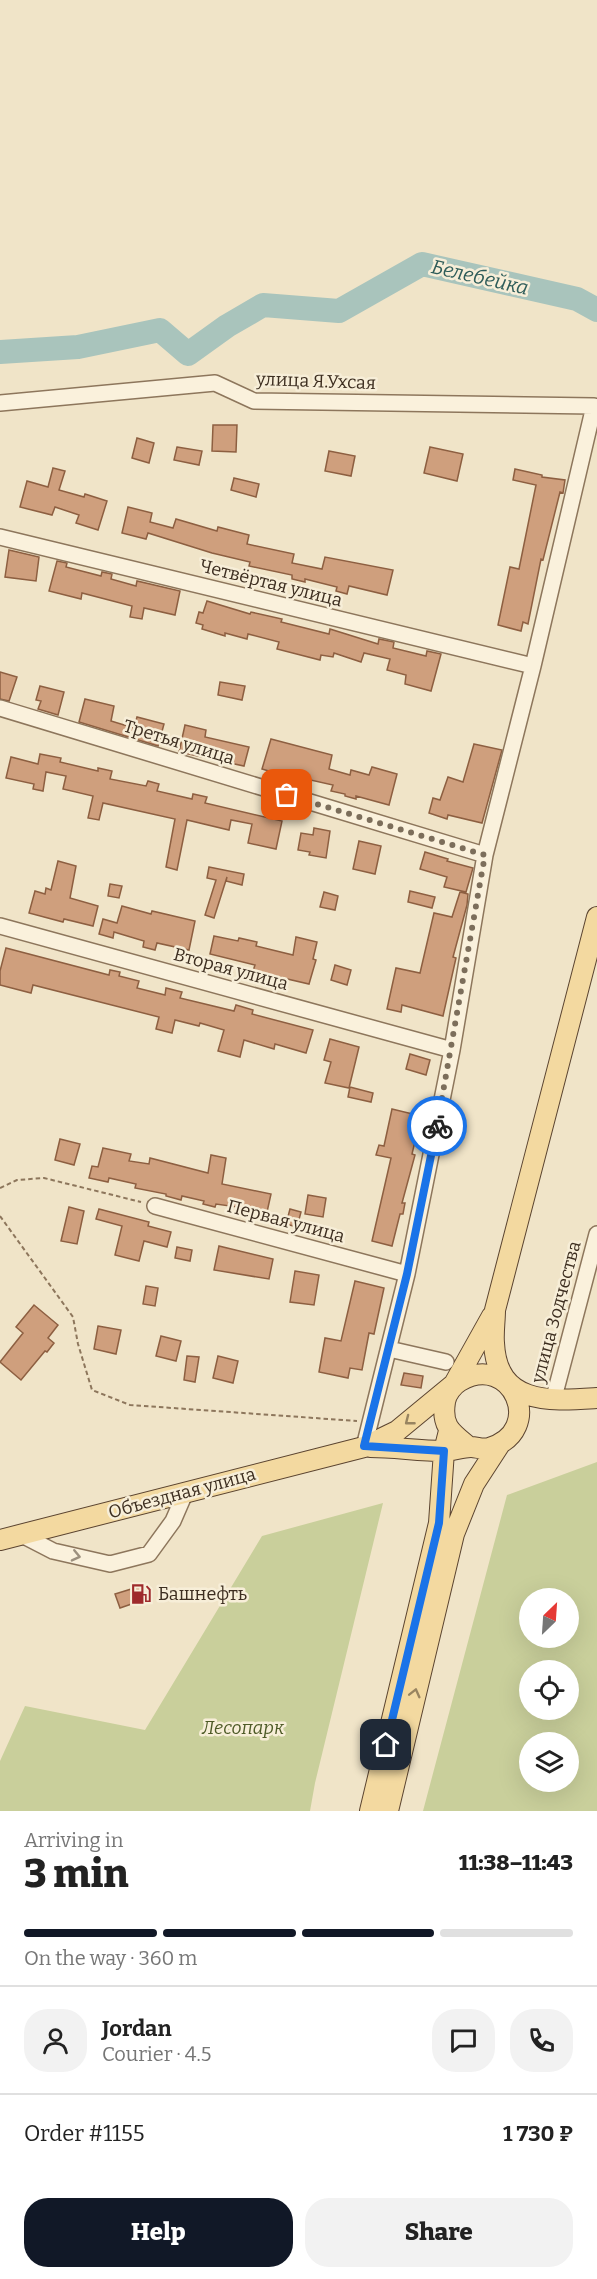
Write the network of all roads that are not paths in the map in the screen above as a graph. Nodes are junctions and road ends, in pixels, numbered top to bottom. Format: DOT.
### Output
graph roads {
  1 [pos="0,403"];
  2 [pos="596,408"];
  3 [pos="0,537"];
  4 [pos="533,666"];
  5 [pos="0,708"];
  6 [pos="485,855"];
  7 [pos="597,917"];
  8 [pos="0,926"];
  9 [pos="452,1050"];
  10 [pos="155,1206"];
  11 [pos="597,1234"];
  12 [pos="407,1274"];
  13 [pos="495,1311"];
  14 [pos="388,1349"];
  15 [pos="446,1362"];
  16 [pos="454,1384"];
  17 [pos="508,1384"];
  18 [pos="597,1398"];
  19 [pos="553,1401"];
  20 [pos="449,1431"];
  21 [pos="505,1439"];
  22 [pos="364,1446"];
  23 [pos="469,1447"];
  24 [pos="444,1451"];
  25 [pos="186,1491"];
  26 [pos="22,1535"];
  27 [pos="0,1540"];
  28 [pos="370,1811"];
  29 [pos="388,1811"];
  1 -- 2 [label="street, улица Я.Ухсая"];
  2 -- 4 [label="street"];
  3 -- 4 [label="street, Четвёртая улица"];
  4 -- 6 [label="street"];
  5 -- 6 [label="street, Третья улица"];
  6 -- 9 [label="street"];
  7 -- 13 [label="main road"];
  8 -- 9 [label="street, Вторая улица"];
  9 -- 12 [label="street"];
  10 -- 12 [label="street, Первая улица"];
  11 -- 19 [label="street, улица Зодчества"];
  12 -- 14 [label="street"];
  13 -- 16 [label="main road"];
  13 -- 17 [label="main road"];
  14 -- 15 [label="street"];
  14 -- 22 [label="street"];
  16 -- 17 [label="main road"];
  16 -- 20 [label="main road"];
  16 -- 22 [label="main road, one-way"];
  17 -- 19 [label="main road"];
  17 -- 21 [label="main road"];
  18 -- 19 [label="main road"];
  19 -- 21 [label="main road"];
  20 -- 23 [label="main road"];
  20 -- 24 [label="main road"];
  21 -- 23 [label="main road"];
  29 -- 21 [label="main road, one-way"];
  22 -- 24 [label="main road"];
  22 -- 25 [label="main road, Объездная улица"];
  23 -- 24 [label="main road"];
  24 -- 28 [label="main road"];
  25 -- 26 [label="main road, Объездная улица"];
  26 -- 25 [label="street, one-way"];
  26 -- 27 [label="main road, Объездная улица"];
}
